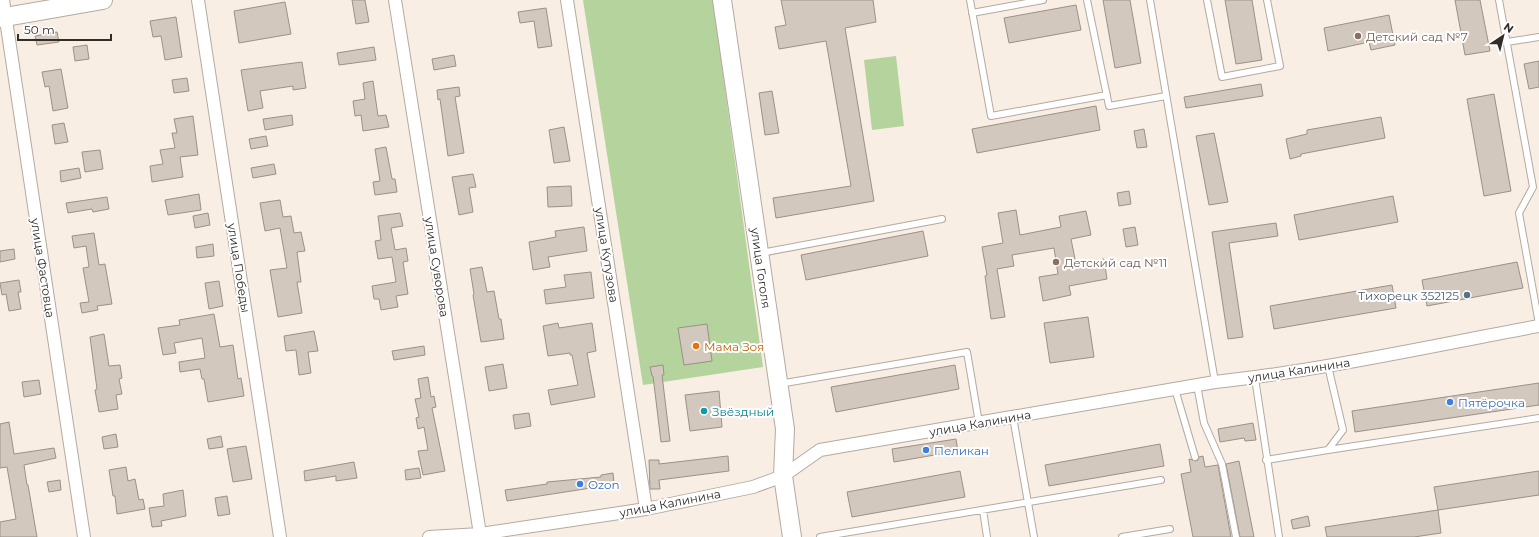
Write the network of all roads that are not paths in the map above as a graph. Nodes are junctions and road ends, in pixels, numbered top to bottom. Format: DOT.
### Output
graph roads {
  1 [pos="103,0"];
  2 [pos="198,0"];
  3 [pos="394,0"];
  4 [pos="567,0"];
  5 [pos="722,0"];
  6 [pos="970,0"];
  7 [pos="1043,0"];
  8 [pos="1087,0"];
  9 [pos="1150,0"];
  10 [pos="1207,0"];
  11 [pos="1267,0"];
  12 [pos="1500,0"];
  13 [pos="3,11"];
  14 [pos="972,13"];
  15 [pos="1539,37"];
  16 [pos="1507,42"];
  17 [pos="1107,95"];
  18 [pos="1166,96"];
  19 [pos="942,219"];
  20 [pos="759,253"];
  21 [pos="1539,325"];
  22 [pos="1328,366"];
  23 [pos="1255,378"];
  24 [pos="1215,382"];
  25 [pos="778,384"];
  26 [pos="1197,385"];
  27 [pos="1175,389"];
  28 [pos="1013,417"];
  29 [pos="1539,418"];
  30 [pos="979,423"];
  31 [pos="1328,450"];
  32 [pos="1195,457"];
  33 [pos="1266,460"];
  34 [pos="783,476"];
  35 [pos="1161,480"];
  36 [pos="1028,502"];
  37 [pos="646,510"];
  38 [pos="983,510"];
  39 [pos="1170,529"];
  40 [pos="480,534"];
  41 [pos="84,537"];
  42 [pos="280,537"];
  43 [pos="429,537"];
  44 [pos="792,537"];
  45 [pos="820,537"];
  46 [pos="987,537"];
  47 [pos="1034,537"];
  48 [pos="1122,537"];
  49 [pos="1236,537"];
  50 [pos="1279,537"];
  1 -- 13 [label="main road"];
  2 -- 42 [label="street, улица Победы"];
  3 -- 40 [label="street, улица Суворова"];
  4 -- 37 [label="street, улица Кутузова"];
  5 -- 20 [label="main road, улица Гоголя"];
  6 -- 14 [label="lane"];
  7 -- 14 [label="lane"];
  8 -- 17 [label="lane"];
  9 -- 18 [label="lane"];
  10 -- 11 [label="lane"];
  12 -- 16 [label="lane"];
  13 -- 41 [label="street, улица Фастовца"];
  14 -- 17 [label="lane"];
  15 -- 16 [label="lane"];
  16 -- 21 [label="lane"];
  17 -- 18 [label="lane"];
  18 -- 24 [label="lane"];
  19 -- 20 [label="lane"];
  20 -- 25 [label="main road, улица Гоголя"];
  21 -- 22 [label="street, улица Калинина"];
  22 -- 23 [label="street, улица Калинина"];
  22 -- 31 [label="lane"];
  23 -- 24 [label="street, улица Калинина"];
  23 -- 33 [label="lane"];
  24 -- 26 [label="street, улица Калинина"];
  25 -- 30 [label="lane"];
  25 -- 34 [label="main road, улица Гоголя"];
  26 -- 27 [label="street, улица Калинина"];
  26 -- 49 [label="lane"];
  27 -- 28 [label="street, улица Калинина"];
  27 -- 32 [label="lane"];
  28 -- 30 [label="street, улица Калинина"];
  28 -- 36 [label="lane"];
  29 -- 31 [label="lane"];
  30 -- 34 [label="street, улица Калинина"];
  31 -- 33 [label="lane"];
  33 -- 50 [label="lane"];
  34 -- 37 [label="street, улица Калинина"];
  34 -- 44 [label="main road, улица Гоголя"];
  35 -- 36 [label="lane"];
  36 -- 38 [label="lane"];
  36 -- 47 [label="lane"];
  37 -- 40 [label="street, улица Калинина"];
  38 -- 45 [label="lane"];
  38 -- 46 [label="lane"];
  39 -- 48 [label="lane"];
  40 -- 43 [label="street, улица Калинина"];
}
